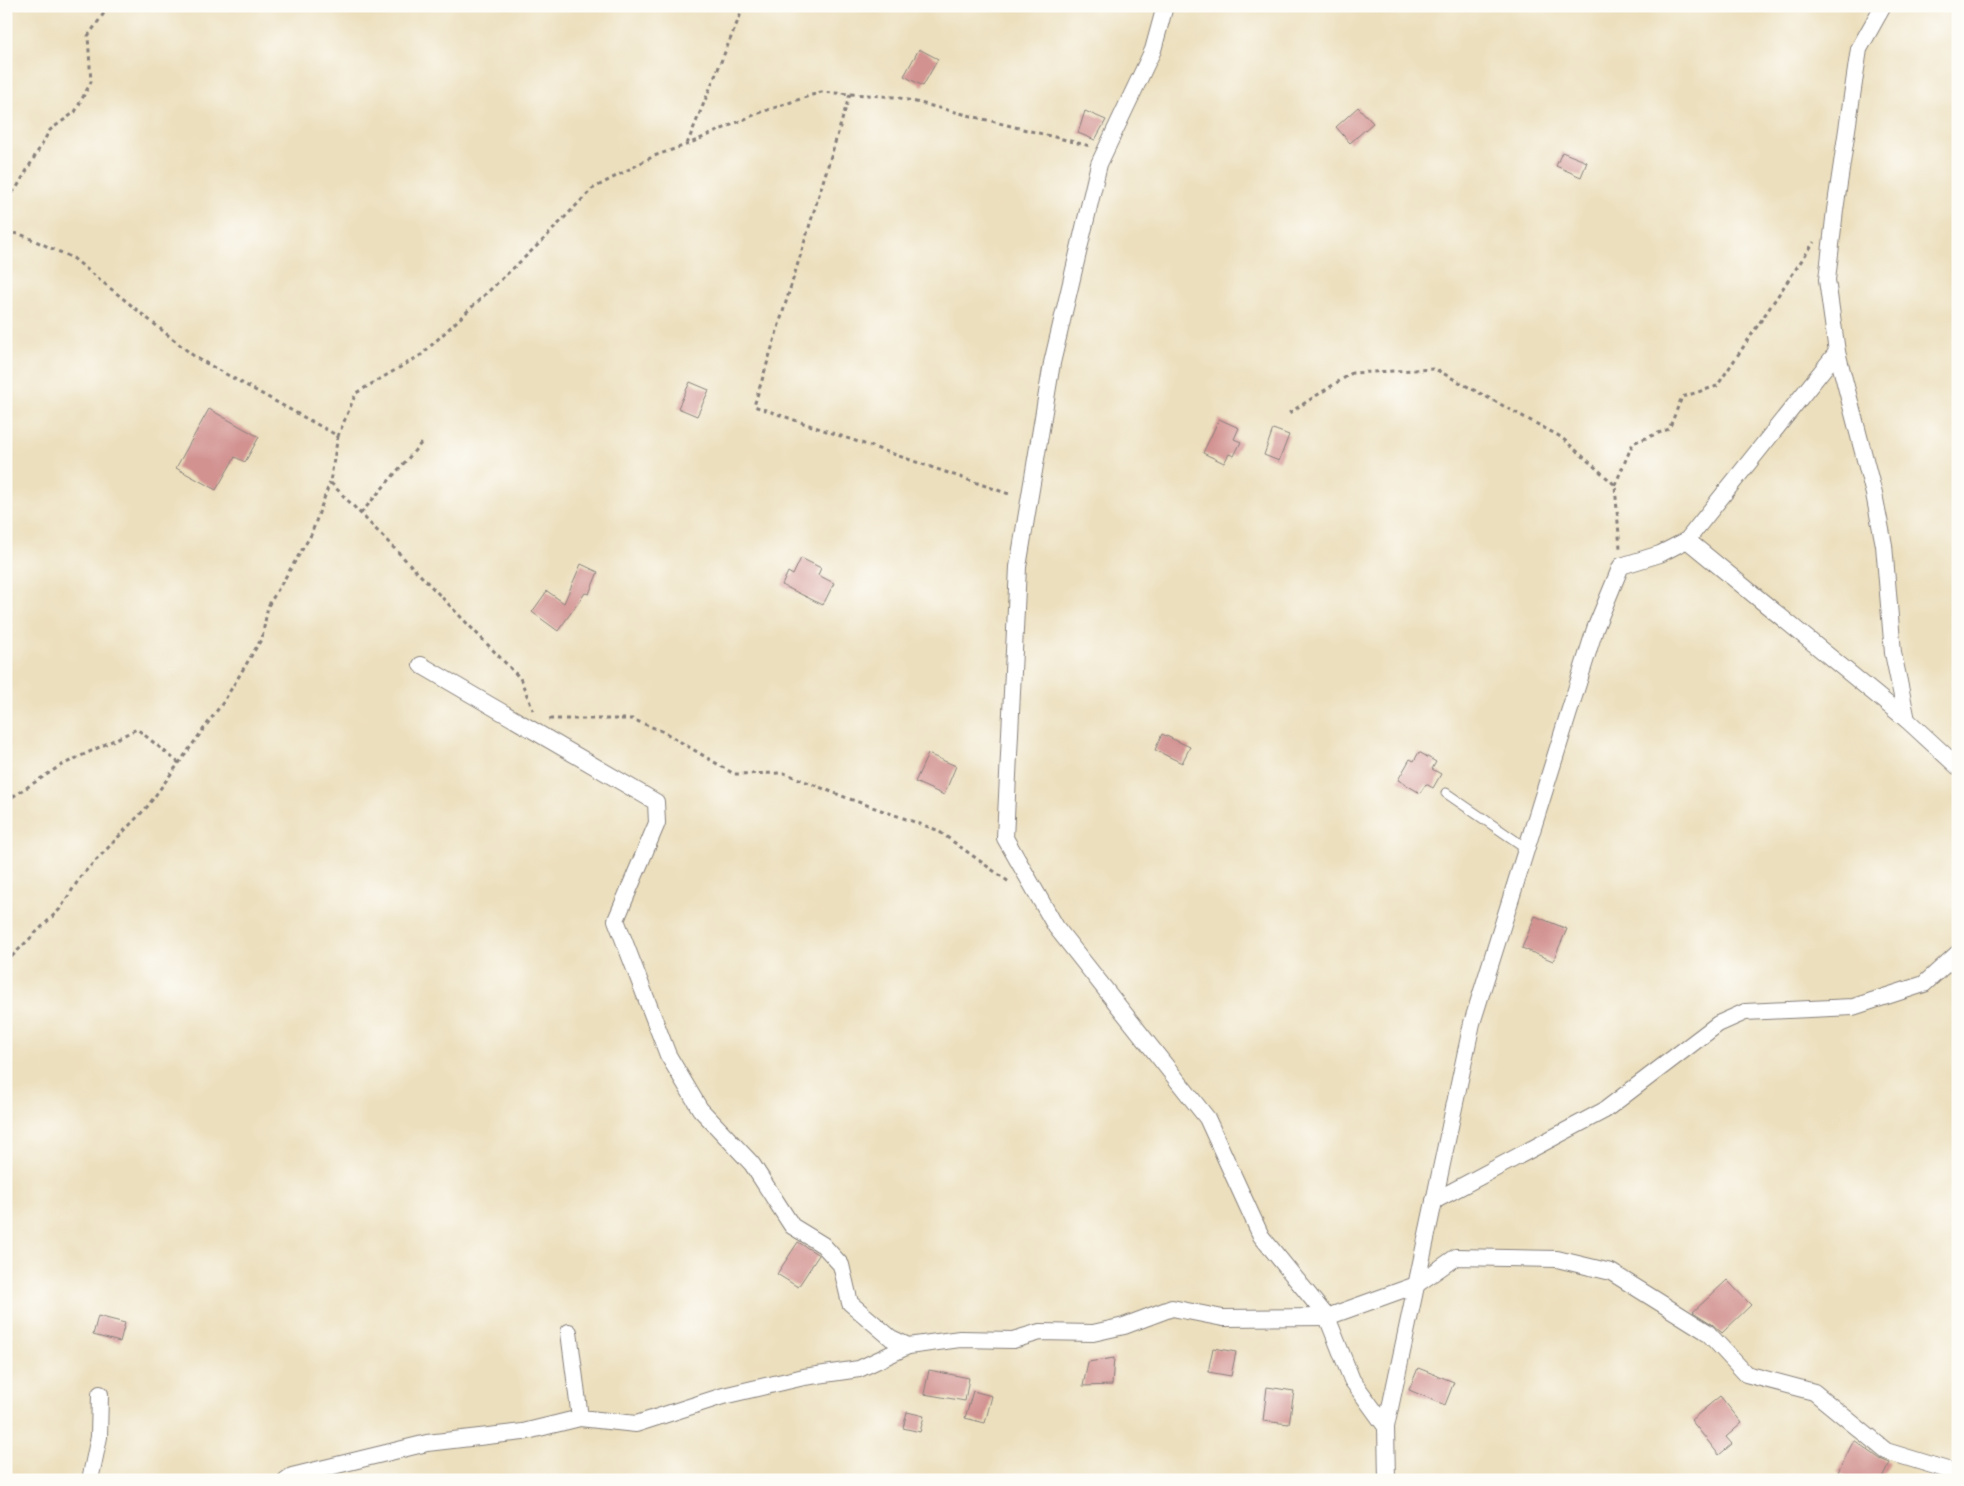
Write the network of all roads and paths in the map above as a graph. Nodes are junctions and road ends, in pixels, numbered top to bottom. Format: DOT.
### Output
graph roads {
  1 [pos="109,6"];
  2 [pos="744,6"];
  3 [pos="1165,6"];
  4 [pos="1883,6"];
  5 [pos="850,94"];
  6 [pos="686,145"];
  7 [pos="1106,150"];
  8 [pos="6,198"];
  9 [pos="6,234"];
  10 [pos="1819,234"];
  11 [pos="1837,352"];
  12 [pos="1289,413"];
  13 [pos="338,436"];
  14 [pos="423,441"];
  15 [pos="330,482"];
  16 [pos="1615,485"];
  17 [pos="1029,501"];
  18 [pos="360,513"];
  19 [pos="1687,540"];
  20 [pos="1621,566"];
  21 [pos="422,665"];
  22 [pos="533,711"];
  23 [pos="546,719"];
  24 [pos="1907,720"];
  25 [pos="179,764"];
  26 [pos="1958,767"];
  27 [pos="1446,793"];
  28 [pos="6,801"];
  29 [pos="1526,848"];
  30 [pos="1016,887"];
  31 [pos="1958,953"];
  32 [pos="6,962"];
  33 [pos="1434,1201"];
  34 [pos="1416,1286"];
  35 [pos="1327,1317"];
  36 [pos="569,1332"];
  37 [pos="908,1346"];
  38 [pos="100,1394"];
  39 [pos="580,1418"];
  40 [pos="1386,1427"];
  41 [pos="1958,1473"];
  42 [pos="90,1480"];
  43 [pos="286,1480"];
  44 [pos="1387,1480"];
  1 -- 8 [label="path"];
  2 -- 6 [label="path"];
  3 -- 7 [label="street"];
  4 -- 11 [label="street"];
  5 -- 6 [label="path"];
  5 -- 7 [label="path"];
  5 -- 17 [label="path"];
  6 -- 13 [label="path"];
  7 -- 17 [label="street"];
  9 -- 13 [label="path"];
  10 -- 16 [label="path"];
  11 -- 19 [label="street"];
  11 -- 24 [label="street"];
  12 -- 16 [label="path"];
  13 -- 15 [label="path"];
  14 -- 18 [label="path"];
  15 -- 18 [label="path"];
  15 -- 25 [label="path"];
  16 -- 20 [label="path"];
  17 -- 35 [label="street"];
  18 -- 22 [label="path"];
  19 -- 20 [label="street"];
  19 -- 24 [label="street"];
  20 -- 29 [label="street"];
  21 -- 37 [label="street"];
  23 -- 30 [label="path"];
  24 -- 26 [label="street"];
  25 -- 28 [label="path"];
  25 -- 32 [label="path"];
  27 -- 29 [label="lane"];
  29 -- 33 [label="street"];
  31 -- 33 [label="street"];
  33 -- 34 [label="street"];
  34 -- 35 [label="street"];
  34 -- 40 [label="street"];
  34 -- 41 [label="street"];
  35 -- 37 [label="street"];
  35 -- 40 [label="street"];
  36 -- 39 [label="street"];
  37 -- 39 [label="street"];
  38 -- 42 [label="street"];
  39 -- 43 [label="street"];
  40 -- 44 [label="street"];
}
